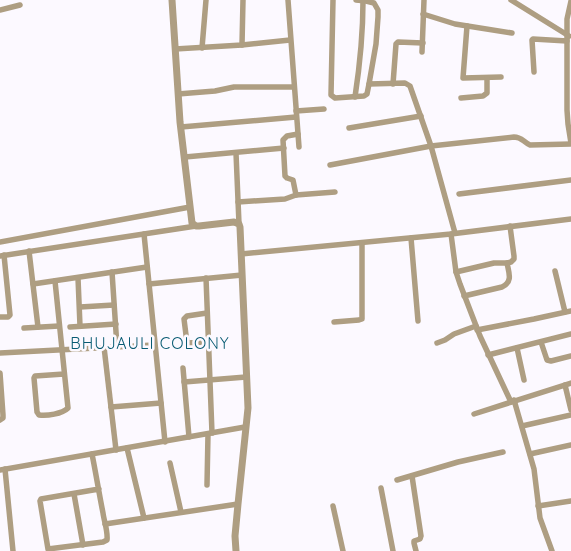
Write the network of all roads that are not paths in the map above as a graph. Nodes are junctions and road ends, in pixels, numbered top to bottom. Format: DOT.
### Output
graph roads {
  1 [pos="172,0"];
  2 [pos="206,0"];
  3 [pos="242,0"];
  4 [pos="288,0"];
  5 [pos="333,0"];
  6 [pos="356,0"];
  7 [pos="424,0"];
  8 [pos="511,0"];
  9 [pos="363,1"];
  10 [pos="571,1"];
  11 [pos="20,5"];
  12 [pos="0,10"];
  13 [pos="423,14"];
  14 [pos="467,26"];
  15 [pos="512,33"];
  16 [pos="569,38"];
  17 [pos="290,40"];
  18 [pos="423,43"];
  19 [pos="242,45"];
  20 [pos="202,48"];
  21 [pos="175,49"];
  22 [pos="422,52"];
  23 [pos="534,72"];
  24 [pos="501,77"];
  25 [pos="486,78"];
  26 [pos="569,82"];
  27 [pos="369,84"];
  28 [pos="393,84"];
  29 [pos="294,88"];
  30 [pos="178,94"];
  31 [pos="355,96"];
  32 [pos="460,98"];
  33 [pos="324,109"];
  34 [pos="569,110"];
  35 [pos="296,114"];
  36 [pos="420,116"];
  37 [pos="181,128"];
  38 [pos="348,128"];
  39 [pos="298,134"];
  40 [pos="571,143"];
  41 [pos="431,146"];
  42 [pos="299,147"];
  43 [pos="284,148"];
  44 [pos="236,153"];
  45 [pos="185,157"];
  46 [pos="330,166"];
  47 [pos="571,180"];
  48 [pos="335,192"];
  49 [pos="459,194"];
  50 [pos="296,195"];
  51 [pos="238,202"];
  52 [pos="190,207"];
  53 [pos="571,219"];
  54 [pos="239,224"];
  55 [pos="196,226"];
  56 [pos="510,226"];
  57 [pos="453,233"];
  58 [pos="144,234"];
  59 [pos="411,238"];
  60 [pos="0,242"];
  61 [pos="362,243"];
  62 [pos="29,251"];
  63 [pos="241,254"];
  64 [pos="2,255"];
  65 [pos="507,263"];
  66 [pos="147,267"];
  67 [pos="554,271"];
  68 [pos="112,272"];
  69 [pos="456,272"];
  70 [pos="242,275"];
  71 [pos="78,278"];
  72 [pos="206,278"];
  73 [pos="55,281"];
  74 [pos="8,284"];
  75 [pos="33,284"];
  76 [pos="149,284"];
  77 [pos="0,285"];
  78 [pos="464,296"];
  79 [pos="114,304"];
  80 [pos="80,307"];
  81 [pos="568,311"];
  82 [pos="207,313"];
  83 [pos="0,317"];
  84 [pos="418,321"];
  85 [pos="334,322"];
  86 [pos="116,324"];
  87 [pos="59,326"];
  88 [pos="80,326"];
  89 [pos="38,327"];
  90 [pos="70,327"];
  91 [pos="24,328"];
  92 [pos="476,328"];
  93 [pos="571,334"];
  94 [pos="208,342"];
  95 [pos="541,342"];
  96 [pos="437,343"];
  97 [pos="154,345"];
  98 [pos="117,347"];
  99 [pos="104,348"];
  100 [pos="517,348"];
  101 [pos="62,350"];
  102 [pos="0,353"];
  103 [pos="488,355"];
  104 [pos="571,356"];
  105 [pos="182,368"];
  106 [pos="0,373"];
  107 [pos="64,374"];
  108 [pos="246,377"];
  109 [pos="209,380"];
  110 [pos="524,380"];
  111 [pos="184,382"];
  112 [pos="568,384"];
  113 [pos="0,388"];
  114 [pos="512,401"];
  115 [pos="161,403"];
  116 [pos="111,407"];
  117 [pos="571,410"];
  118 [pos="474,414"];
  119 [pos="571,415"];
  120 [pos="0,420"];
  121 [pos="522,426"];
  122 [pos="245,427"];
  123 [pos="210,434"];
  124 [pos="189,437"];
  125 [pos="165,442"];
  126 [pos="571,445"];
  127 [pos="126,448"];
  128 [pos="116,450"];
  129 [pos="504,452"];
  130 [pos="92,454"];
  131 [pos="530,454"];
  132 [pos="170,463"];
  133 [pos="3,470"];
  134 [pos="412,476"];
  135 [pos="397,480"];
  136 [pos="207,484"];
  137 [pos="381,488"];
  138 [pos="99,489"];
  139 [pos="74,494"];
  140 [pos="571,501"];
  141 [pos="238,504"];
  142 [pos="333,506"];
  143 [pos="538,506"];
  144 [pos="181,512"];
  145 [pos="144,518"];
  146 [pos="105,524"];
  147 [pos="83,545"];
  148 [pos="13,551"];
  149 [pos="236,551"];
  150 [pos="344,551"];
  151 [pos="392,551"];
  152 [pos="416,551"];
  153 [pos="552,551"];
  1 -- 21 [label="street"];
  2 -- 20 [label="street"];
  3 -- 19 [label="street"];
  4 -- 17 [label="street"];
  5 -- 31 [label="street"];
  6 -- 9 [label="street"];
  7 -- 13 [label="street"];
  8 -- 16 [label="street"];
  9 -- 27 [label="street"];
  9 -- 31 [label="street"];
  10 -- 16 [label="street"];
  11 -- 12 [label="street"];
  13 -- 14 [label="street"];
  13 -- 18 [label="street"];
  14 -- 15 [label="street"];
  14 -- 25 [label="street"];
  16 -- 23 [label="street"];
  16 -- 26 [label="street"];
  17 -- 19 [label="street"];
  17 -- 29 [label="street"];
  18 -- 22 [label="street"];
  18 -- 28 [label="street"];
  19 -- 20 [label="street"];
  20 -- 21 [label="street"];
  21 -- 30 [label="street"];
  24 -- 25 [label="street"];
  25 -- 32 [label="street"];
  26 -- 34 [label="street"];
  27 -- 28 [label="street"];
  27 -- 31 [label="street"];
  28 -- 36 [label="street"];
  29 -- 30 [label="street"];
  29 -- 35 [label="street"];
  30 -- 37 [label="street"];
  33 -- 35 [label="street"];
  34 -- 40 [label="street"];
  35 -- 37 [label="street"];
  35 -- 39 [label="street"];
  36 -- 38 [label="street"];
  36 -- 41 [label="street"];
  37 -- 45 [label="street"];
  39 -- 42 [label="street"];
  39 -- 43 [label="street"];
  40 -- 41 [label="street"];
  41 -- 46 [label="street"];
  41 -- 57 [label="street"];
  43 -- 44 [label="street"];
  43 -- 50 [label="street"];
  44 -- 45 [label="street"];
  44 -- 51 [label="street"];
  45 -- 52 [label="street"];
  47 -- 49 [label="street"];
  48 -- 50 [label="street"];
  50 -- 51 [label="street"];
  51 -- 54 [label="street"];
  52 -- 55 [label="street"];
  52 -- 60 [label="street"];
  53 -- 56 [label="street"];
  54 -- 55 [label="street"];
  54 -- 63 [label="street"];
  55 -- 58 [label="street"];
  56 -- 57 [label="street"];
  56 -- 65 [label="street"];
  57 -- 59 [label="street"];
  57 -- 69 [label="street"];
  58 -- 62 [label="street"];
  58 -- 66 [label="street"];
  59 -- 61 [label="street"];
  59 -- 84 [label="street"];
  61 -- 63 [label="street"];
  61 -- 85 [label="street"];
  62 -- 64 [label="street"];
  62 -- 75 [label="street"];
  63 -- 70 [label="street"];
  64 -- 74 [label="street"];
  65 -- 69 [label="street"];
  65 -- 78 [label="street"];
  66 -- 68 [label="street"];
  66 -- 76 [label="street"];
  67 -- 81 [label="street"];
  68 -- 71 [label="street"];
  68 -- 79 [label="street"];
  69 -- 78 [label="street"];
  70 -- 72 [label="street"];
  70 -- 108 [label="street"];
  71 -- 73 [label="street"];
  71 -- 80 [label="street"];
  72 -- 76 [label="street"];
  72 -- 82 [label="street"];
  73 -- 75 [label="street"];
  73 -- 87 [label="street"];
  74 -- 77 [label="street"];
  74 -- 83 [label="street"];
  75 -- 89 [label="street"];
  76 -- 97 [label="street"];
  78 -- 92 [label="street"];
  79 -- 80 [label="street"];
  79 -- 86 [label="street"];
  80 -- 88 [label="street"];
  81 -- 92 [label="street"];
  82 -- 94 [label="street"];
  82 -- 94 [label="street"];
  86 -- 88 [label="street"];
  86 -- 98 [label="street"];
  87 -- 89 [label="street"];
  87 -- 101 [label="street"];
  88 -- 90 [label="street"];
  89 -- 91 [label="street"];
  92 -- 96 [label="street"];
  92 -- 103 [label="street"];
  93 -- 95 [label="street"];
  94 -- 109 [label="street"];
  95 -- 100 [label="street"];
  95 -- 104 [label="street"];
  97 -- 98 [label="street"];
  97 -- 115 [label="street"];
  98 -- 99 [label="street"];
  99 -- 101 [label="street"];
  99 -- 116 [label="street"];
  100 -- 103 [label="street"];
  100 -- 110 [label="street"];
  101 -- 102 [label="street"];
  101 -- 107 [label="street"];
  103 -- 114 [label="street"];
  105 -- 111 [label="street"];
  106 -- 113 [label="street"];
  107 -- 107 [label="street"];
  108 -- 109 [label="street"];
  108 -- 122 [label="street"];
  109 -- 111 [label="street"];
  109 -- 123 [label="street"];
  111 -- 124 [label="street"];
  112 -- 114 [label="street"];
  112 -- 117 [label="street"];
  113 -- 120 [label="street"];
  114 -- 118 [label="street"];
  114 -- 121 [label="street"];
  115 -- 116 [label="street"];
  115 -- 125 [label="street"];
  116 -- 128 [label="street"];
  119 -- 121 [label="street"];
  121 -- 131 [label="street"];
  122 -- 123 [label="street"];
  122 -- 141 [label="street"];
  123 -- 124 [label="street"];
  123 -- 136 [label="street"];
  124 -- 125 [label="street"];
  125 -- 127 [label="street"];
  126 -- 131 [label="street"];
  127 -- 128 [label="street"];
  127 -- 145 [label="street"];
  128 -- 130 [label="street"];
  129 -- 134 [label="street"];
  130 -- 133 [label="street"];
  130 -- 138 [label="street"];
  131 -- 143 [label="street"];
  132 -- 144 [label="street"];
  133 -- 148 [label="street"];
  134 -- 135 [label="street"];
  134 -- 152 [label="street"];
  137 -- 151 [label="street"];
  138 -- 139 [label="street"];
  138 -- 146 [label="street"];
  139 -- 147 [label="street"];
  139 -- 147 [label="street"];
  140 -- 143 [label="street"];
  141 -- 144 [label="street"];
  141 -- 149 [label="street"];
  142 -- 150 [label="street"];
  143 -- 153 [label="street"];
  144 -- 145 [label="street"];
  145 -- 146 [label="street"];
  146 -- 147 [label="street"];
}
